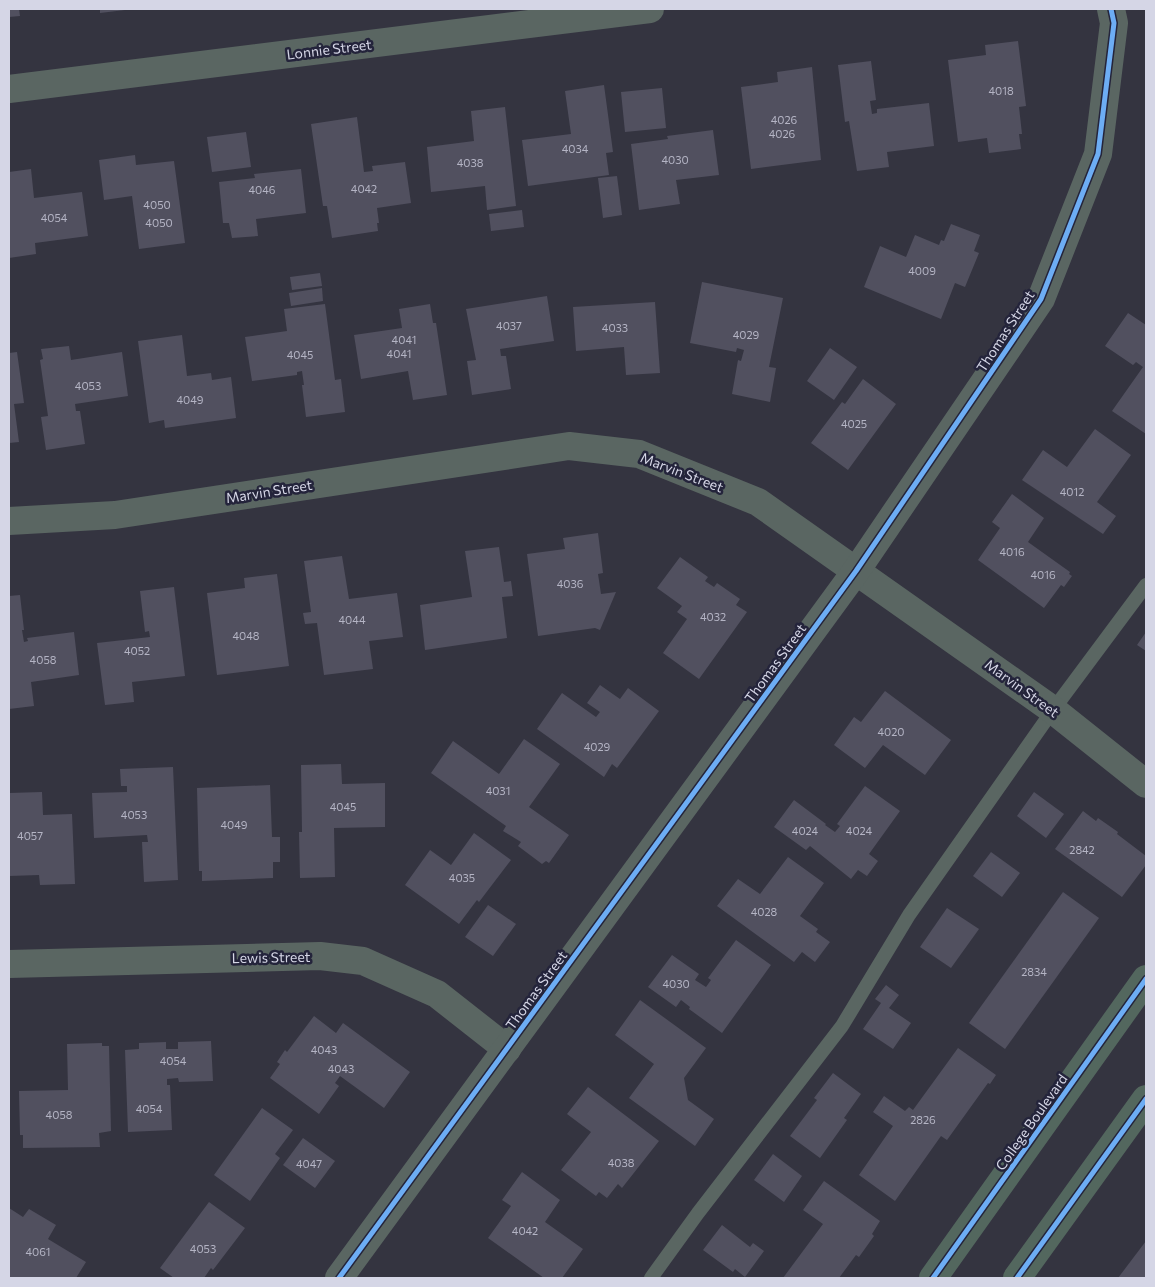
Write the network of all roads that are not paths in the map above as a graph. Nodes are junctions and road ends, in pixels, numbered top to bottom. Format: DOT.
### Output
graph roads {
  1 [pos="650,9"];
  2 [pos="1111,9"];
  3 [pos="9,89"];
  4 [pos="9,520"];
  5 [pos="856,571"];
  6 [pos="1146,585"];
  7 [pos="1053,710"];
  8 [pos="1146,784"];
  9 [pos="9,964"];
  10 [pos="1146,979"];
  11 [pos="507,1049"];
  12 [pos="1146,1082"];
  13 [pos="1141,1106"];
  14 [pos="339,1278"];
  15 [pos="651,1278"];
  16 [pos="933,1278"];
  17 [pos="1017,1278"];
  1 -- 3 [label="street, Lonnie Street"];
  2 -- 5 [label="street, Thomas Street"];
  4 -- 5 [label="street, Marvin Street"];
  5 -- 7 [label="street, Marvin Street"];
  5 -- 11 [label="street, Thomas Street"];
  6 -- 7 [label="lane"];
  7 -- 8 [label="street, Marvin Street"];
  7 -- 15 [label="lane"];
  9 -- 11 [label="street, Lewis Street"];
  10 -- 16 [label="main road, College Boulevard"];
  11 -- 14 [label="street, Thomas Street"];
  12 -- 13 [label="main road"];
  13 -- 17 [label="main road"];
}
